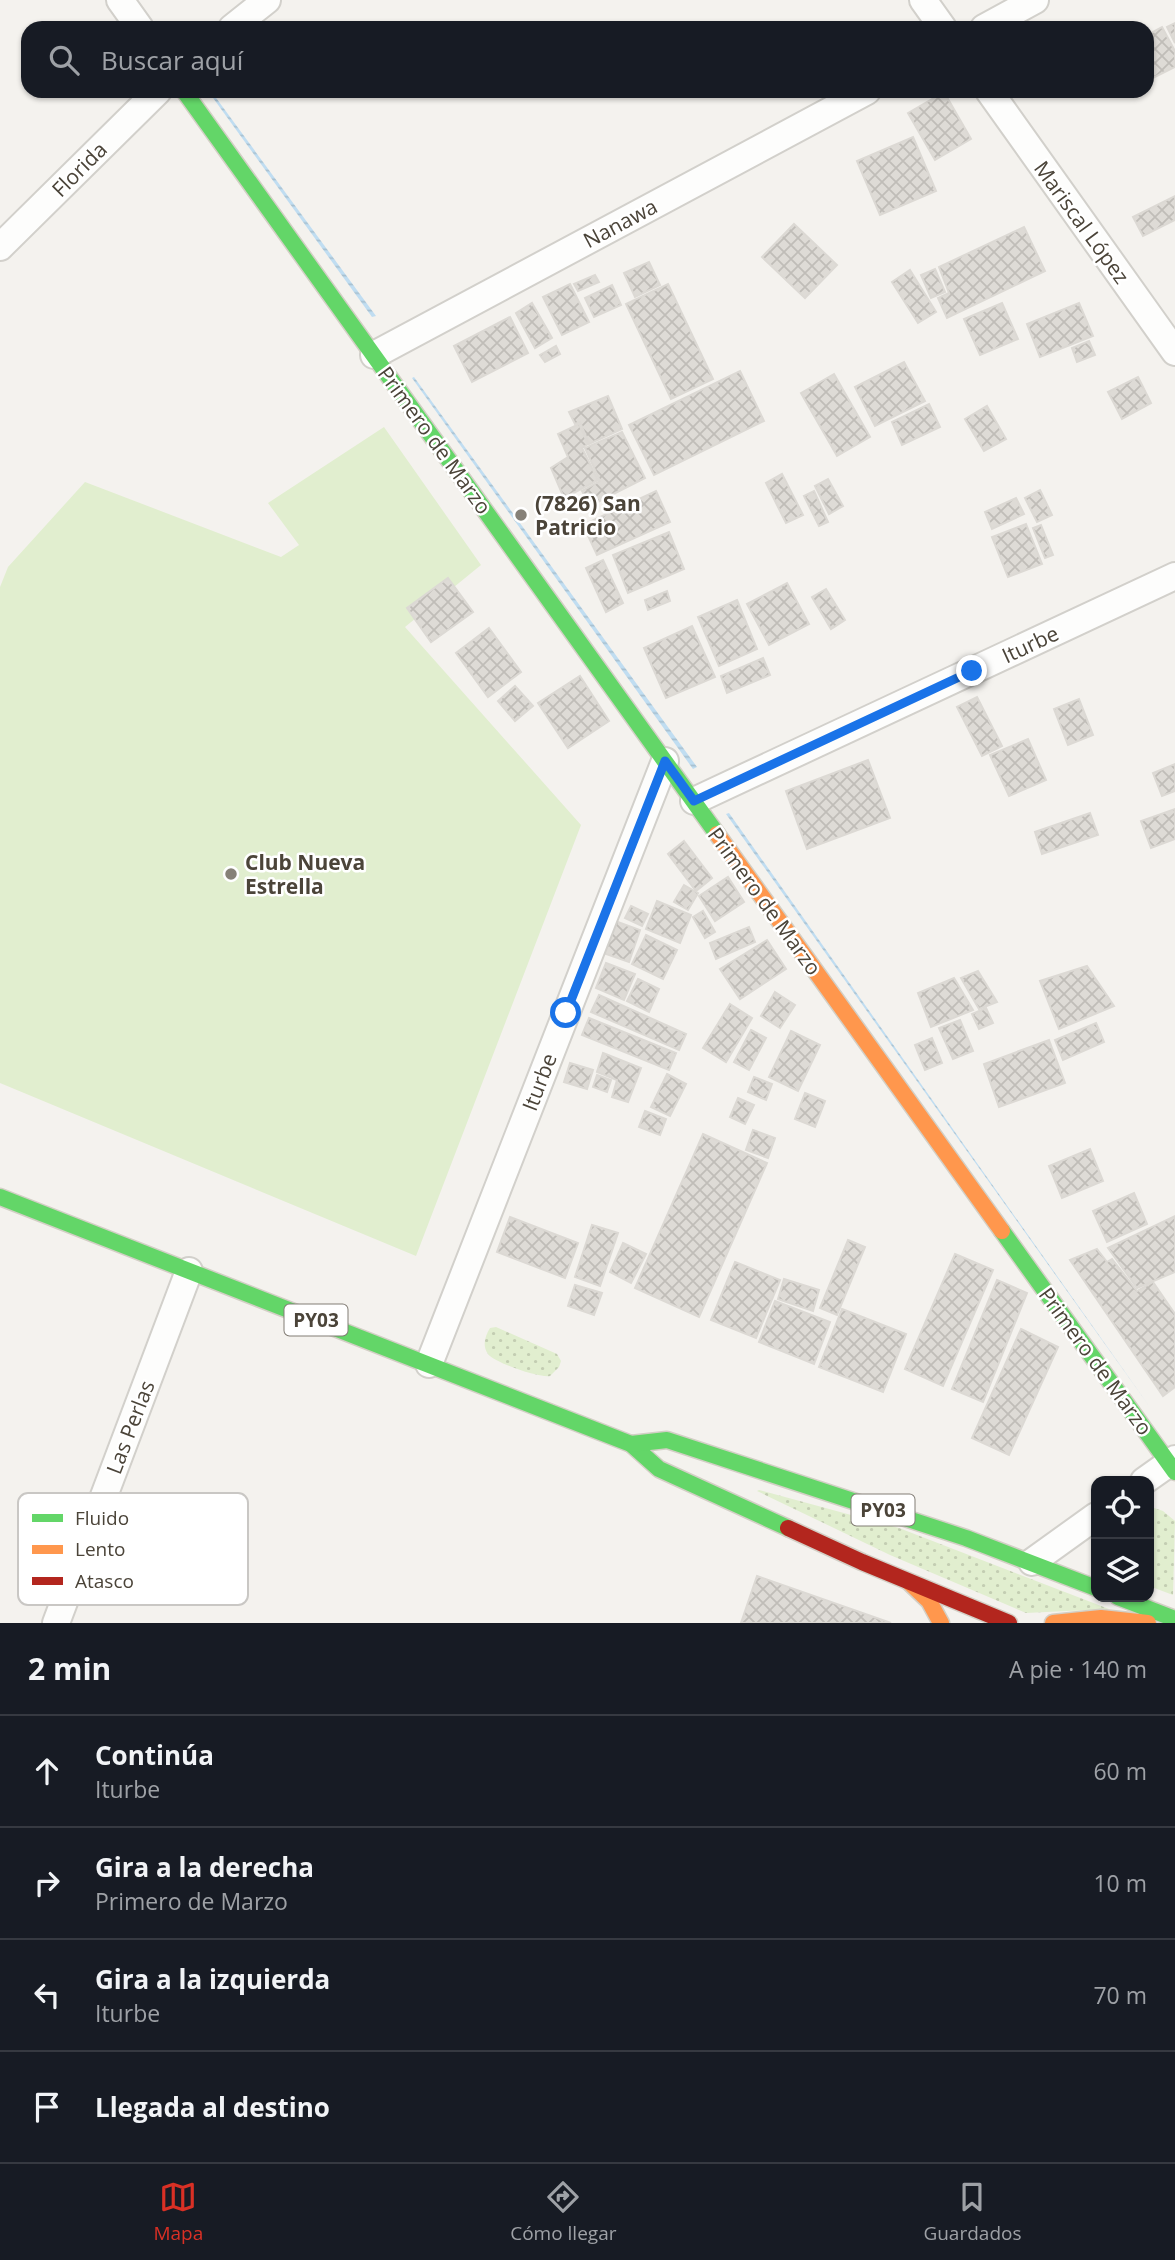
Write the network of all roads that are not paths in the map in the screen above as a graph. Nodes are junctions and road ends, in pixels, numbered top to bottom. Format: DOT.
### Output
graph roads {
  1 [pos="120,0"];
  2 [pos="267,0"];
  3 [pos="923,0"];
  4 [pos="1035,0"];
  5 [pos="135,21"];
  6 [pos="241,21"];
  7 [pos="938,21"];
  8 [pos="997,21"];
  9 [pos="151,98"];
  10 [pos="189,98"];
  11 [pos="854,98"];
  12 [pos="994,98"];
  13 [pos="0,247"];
  14 [pos="1175,352"];
  15 [pos="374,355"];
  16 [pos="1175,576"];
  17 [pos="665,761"];
  18 [pos="694,801"];
  19 [pos="0,1197"];
  20 [pos="189,1271"];
  21 [pos="429,1364"];
  22 [pos="631,1444"];
  23 [pos="1173,1465"];
  24 [pos="1153,1476"];
  25 [pos="105,1493"];
  26 [pos="1091,1520"];
  27 [pos="1032,1562"];
  28 [pos="909,1581"];
  29 [pos="1091,1586"];
  30 [pos="1131,1602"];
  31 [pos="63,1605"];
  32 [pos="1175,1619"];
  33 [pos="56,1623"];
  34 [pos="941,1623"];
  35 [pos="1009,1623"];
  36 [pos="1053,1623"];
  37 [pos="1148,1623"];
  1 -- 5 [label="street"];
  2 -- 6 [label="street"];
  3 -- 7 [label="street"];
  4 -- 8 [label="street"];
  9 -- 13 [label="street, Florida"];
  10 -- 15 [label="main road, Primero de Marzo"];
  11 -- 15 [label="street, Nanawa"];
  12 -- 14 [label="street, Mariscal López"];
  15 -- 17 [label="main road, Primero de Marzo"];
  16 -- 18 [label="street, Iturbe"];
  17 -- 18 [label="main road, Primero de Marzo"];
  17 -- 21 [label="street, Iturbe"];
  18 -- 23 [label="main road, Primero de Marzo"];
  19 -- 20 [label="main road, PY03"];
  20 -- 21 [label="main road, PY03"];
  20 -- 25 [label="street, Las Perlas"];
  21 -- 22 [label="main road, PY03"];
  22 -- 27 [label="main road, PY03"];
  22 -- 28 [label="main road, PY03"];
  23 -- 24 [label="street"];
  26 -- 27 [label="street"];
  27 -- 29 [label="main road, PY03"];
  28 -- 34 [label="main road"];
  28 -- 35 [label="main road, PY03"];
  30 -- 32 [label="main road"];
  31 -- 33 [label="street, Las Perlas"];
  36 -- 37 [label="main road"];
}
